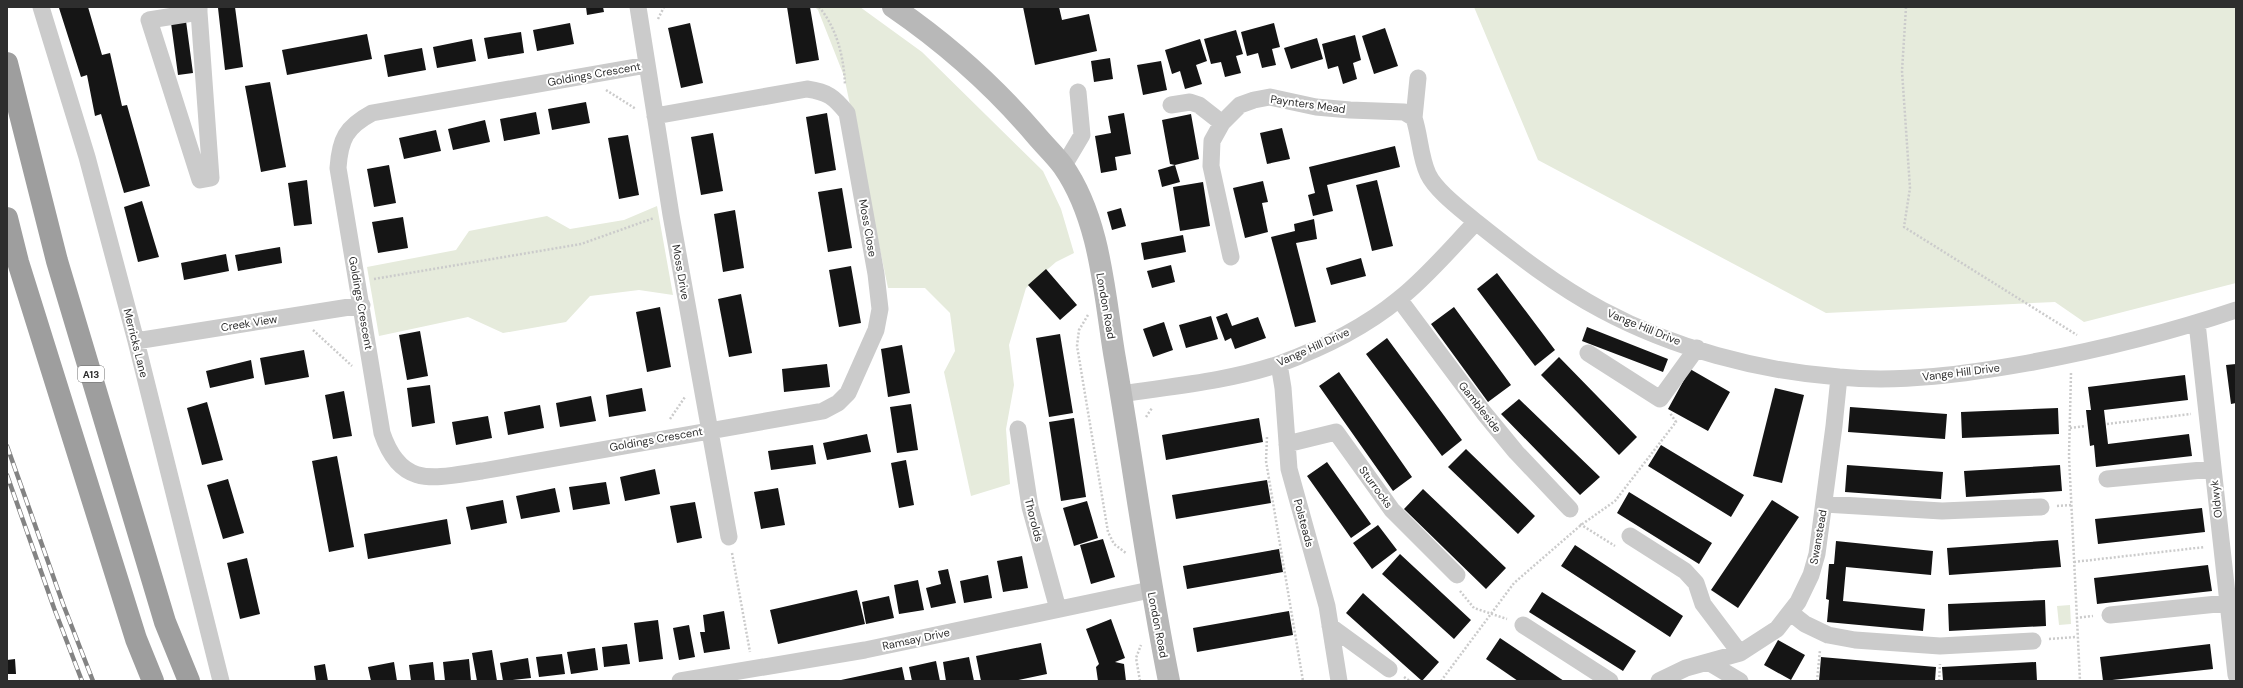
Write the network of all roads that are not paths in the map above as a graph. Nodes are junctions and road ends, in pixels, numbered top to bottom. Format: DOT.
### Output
graph roads {
  1 [pos="41,7"];
  2 [pos="638,7"];
  3 [pos="894,7"];
  4 [pos="199,9"];
  5 [pos="7,62"];
  6 [pos="647,65"];
  7 [pos="1418,78"];
  8 [pos="1078,92"];
  9 [pos="1171,105"];
  10 [pos="648,114"];
  11 [pos="1414,118"];
  12 [pos="1222,123"];
  13 [pos="1063,167"];
  14 [pos="7,218"];
  15 [pos="1476,222"];
  16 [pos="1231,257"];
  17 [pos="1399,299"];
  18 [pos="362,305"];
  19 [pos="2236,310"];
  20 [pos="2197,323"];
  21 [pos="136,341"];
  22 [pos="1697,348"];
  23 [pos="1588,352"];
  24 [pos="1279,364"];
  25 [pos="1839,377"];
  26 [pos="1121,394"];
  27 [pos="1018,429"];
  28 [pos="708,430"];
  29 [pos="1287,444"];
  30 [pos="2213,469"];
  31 [pos="2107,479"];
  32 [pos="1824,504"];
  33 [pos="2040,507"];
  34 [pos="1570,509"];
  35 [pos="1630,536"];
  36 [pos="729,537"];
  37 [pos="1457,575"];
  38 [pos="1150,590"];
  39 [pos="2227,603"];
  40 [pos="1058,609"];
  41 [pos="1791,613"];
  42 [pos="2110,615"];
  43 [pos="1522,625"];
  44 [pos="1330,626"];
  45 [pos="2033,641"];
  46 [pos="1740,653"];
  47 [pos="1708,662"];
  48 [pos="1389,669"];
  49 [pos="2236,675"];
  50 [pos="152,681"];
  51 [pos="189,681"];
  52 [pos="220,681"];
  53 [pos="680,681"];
  54 [pos="1169,681"];
  55 [pos="1339,681"];
  56 [pos="1610,681"];
  57 [pos="1659,681"];
  58 [pos="1740,681"];
  1 -- 21 [label="street, Merricks Lane"];
  2 -- 6 [label="street, Moss Drive"];
  3 -- 13 [label="main road, London Road"];
  4 -- 4 [label="street"];
  5 -- 51 [label="highway, A13"];
  6 -- 10 [label="street, Moss Drive"];
  6 -- 18 [label="street, Goldings Crescent"];
  7 -- 11 [label="street"];
  8 -- 13 [label="street"];
  9 -- 12 [label="street"];
  10 -- 28 [label="street, Moss Drive"];
  10 -- 28 [label="street, Moss Close"];
  11 -- 12 [label="street, Paynters Mead"];
  11 -- 15 [label="street"];
  12 -- 16 [label="street, Paynters Mead"];
  13 -- 26 [label="main road, London Road"];
  14 -- 50 [label="highway"];
  15 -- 17 [label="street, Vange Hill Drive"];
  15 -- 22 [label="street, Vange Hill Drive"];
  17 -- 24 [label="street, Vange Hill Drive"];
  17 -- 34 [label="street, Gambleside"];
  18 -- 21 [label="street, Creek View"];
  18 -- 28 [label="street, Goldings Crescent"];
  19 -- 20 [label="street, Vange Hill Drive"];
  20 -- 25 [label="street, Vange Hill Drive"];
  20 -- 30 [label="street, Oldwyk"];
  21 -- 52 [label="street, Merricks Lane"];
  22 -- 23 [label="street"];
  22 -- 25 [label="street, Vange Hill Drive"];
  24 -- 26 [label="street, Vange Hill Drive"];
  24 -- 29 [label="street, Polsteads"];
  25 -- 32 [label="street, Swanstead"];
  26 -- 38 [label="main road, London Road"];
  27 -- 40 [label="street, Thorolds"];
  28 -- 36 [label="street, Moss Drive"];
  29 -- 37 [label="street, Sturrocks"];
  29 -- 44 [label="street, Polsteads"];
  30 -- 31 [label="street"];
  30 -- 39 [label="street, Oldwyk"];
  32 -- 33 [label="street"];
  32 -- 41 [label="street, Swanstead"];
  35 -- 46 [label="street"];
  38 -- 40 [label="street, Ramsay Drive"];
  38 -- 54 [label="main road, London Road"];
  39 -- 42 [label="street"];
  39 -- 49 [label="street, Oldwyk"];
  40 -- 53 [label="street, Ramsay Drive"];
  41 -- 45 [label="street"];
  41 -- 46 [label="street, Swanstead"];
  43 -- 56 [label="street"];
  44 -- 48 [label="street"];
  44 -- 55 [label="street, Polsteads"];
  46 -- 47 [label="street, Swanstead"];
  47 -- 57 [label="street, Swanstead"];
  47 -- 58 [label="street"];
}
